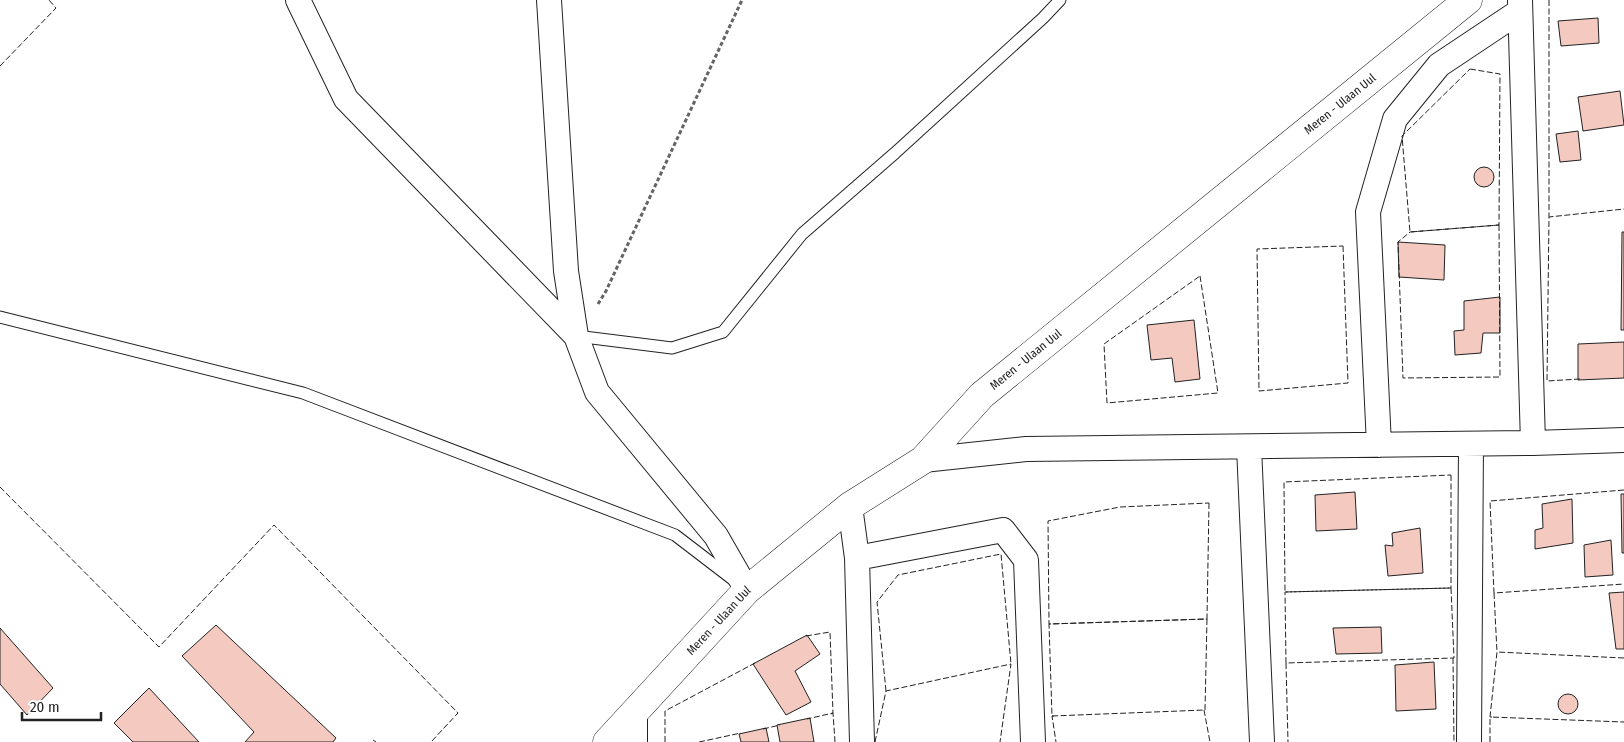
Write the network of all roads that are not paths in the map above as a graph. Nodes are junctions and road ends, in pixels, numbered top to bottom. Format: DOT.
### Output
graph roads {
  1 [pos="298,0"];
  2 [pos="549,0"];
  3 [pos="1060,0"];
  4 [pos="1468,0"];
  5 [pos="1520,5"];
  6 [pos="0,317"];
  7 [pos="576,336"];
  8 [pos="1624,440"];
  9 [pos="1533,443"];
  10 [pos="1471,444"];
  11 [pos="1379,445"];
  12 [pos="1249,446"];
  13 [pos="923,460"];
  14 [pos="850,506"];
  15 [pos="857,558"];
  16 [pos="747,590"];
  17 [pos="635,710"];
  18 [pos="606,742"];
  19 [pos="635,742"];
  20 [pos="862,742"];
  21 [pos="1033,742"];
  22 [pos="1262,742"];
  23 [pos="1469,742"];
  1 -- 7 [label="street"];
  2 -- 7 [label="street"];
  3 -- 7 [label="lane"];
  4 -- 13 [label="street, Meren - Ulaan Uul"];
  5 -- 9 [label="street"];
  5 -- 11 [label="street"];
  6 -- 16 [label="lane"];
  7 -- 16 [label="street"];
  8 -- 9 [label="street"];
  9 -- 10 [label="street"];
  10 -- 11 [label="street"];
  10 -- 23 [label="street"];
  11 -- 12 [label="street"];
  12 -- 13 [label="street"];
  12 -- 22 [label="street"];
  13 -- 14 [label="street, Meren - Ulaan Uul"];
  14 -- 15 [label="street"];
  14 -- 16 [label="street, Meren - Ulaan Uul"];
  15 -- 20 [label="street"];
  15 -- 21 [label="street"];
  16 -- 17 [label="street, Meren - Ulaan Uul"];
  17 -- 18 [label="street, Meren - Ulaan Uul"];
  17 -- 19 [label="street"];
}
